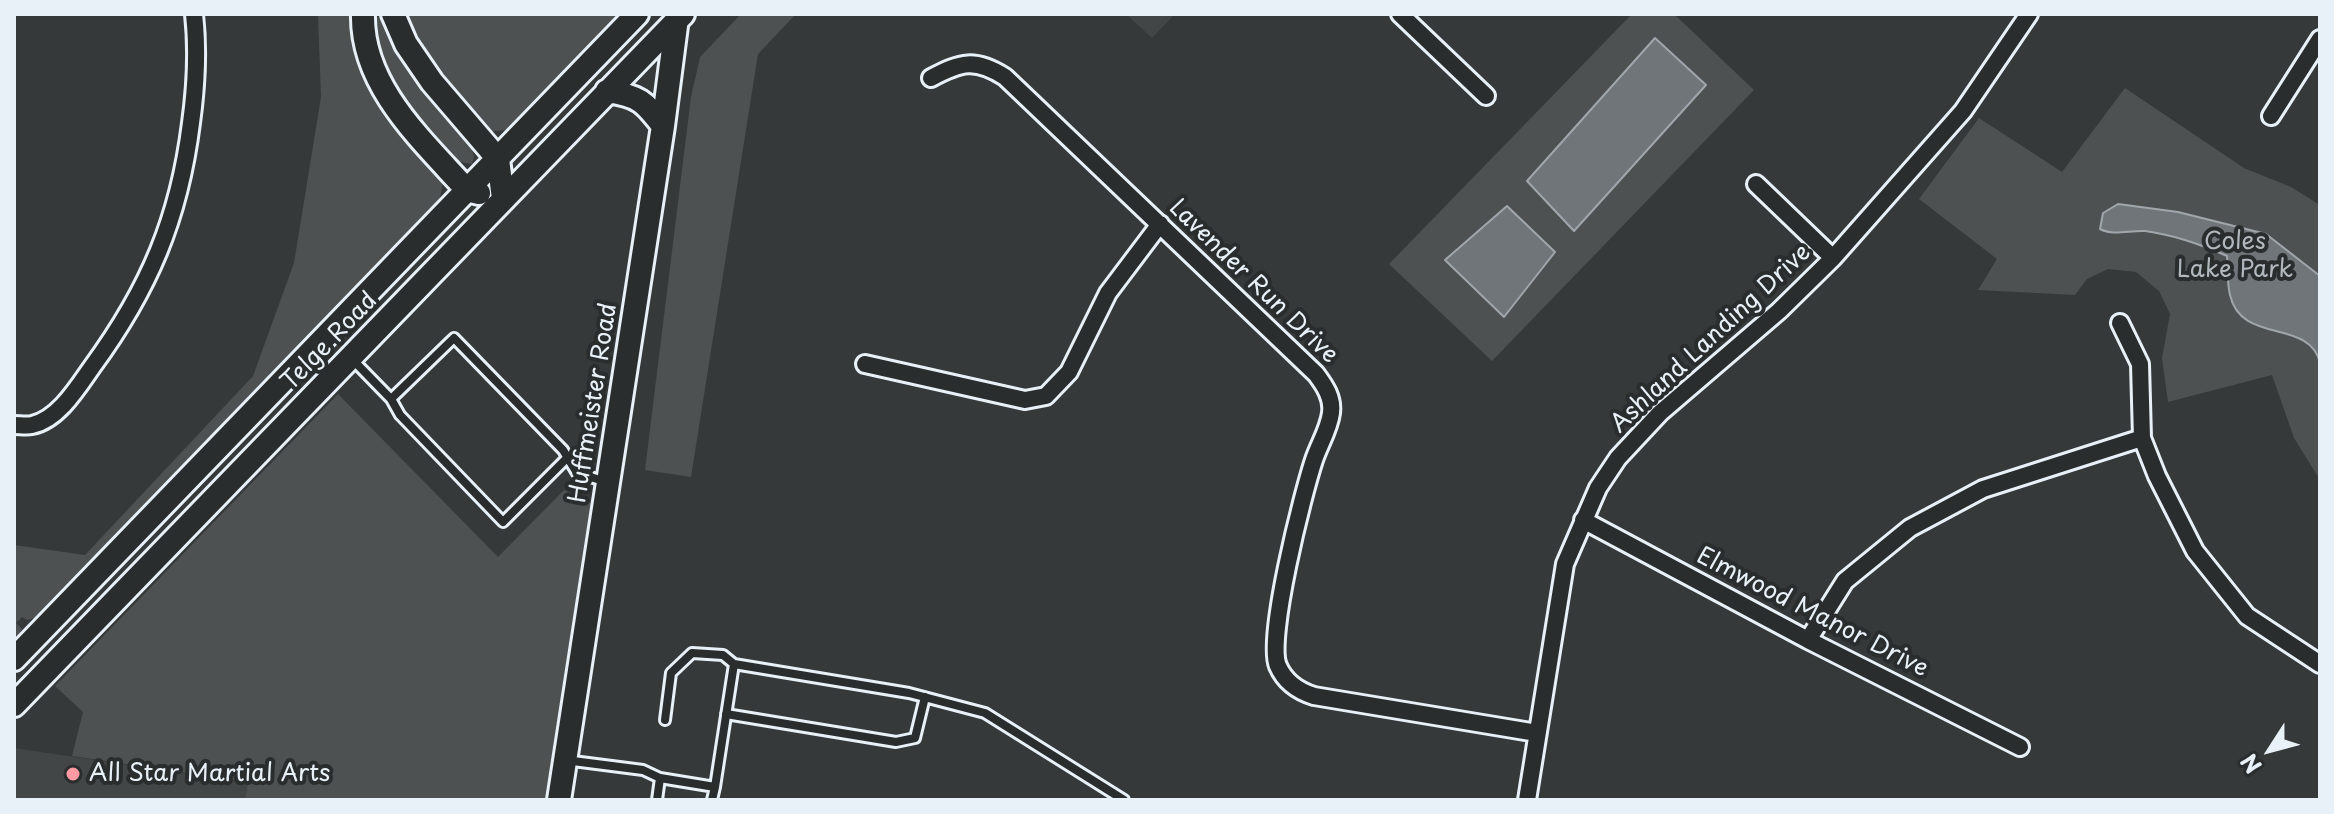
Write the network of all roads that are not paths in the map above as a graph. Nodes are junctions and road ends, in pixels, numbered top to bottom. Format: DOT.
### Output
graph roads {
  1 [pos="194,14"];
  2 [pos="363,14"];
  3 [pos="393,14"];
  4 [pos="637,14"];
  5 [pos="2029,14"];
  6 [pos="679,16"];
  7 [pos="1409,17"];
  8 [pos="2320,39"];
  9 [pos="931,78"];
  10 [pos="607,91"];
  11 [pos="1486,96"];
  12 [pos="2271,116"];
  13 [pos="663,126"];
  14 [pos="498,159"];
  15 [pos="1756,184"];
  16 [pos="467,190"];
  17 [pos="503,199"];
  18 [pos="1160,224"];
  19 [pos="1833,258"];
  20 [pos="2120,323"];
  21 [pos="351,358"];
  22 [pos="865,364"];
  23 [pos="391,399"];
  24 [pos="14,425"];
  25 [pos="2142,438"];
  26 [pos="566,459"];
  27 [pos="608,482"];
  28 [pos="1583,520"];
  29 [pos="86,585"];
  30 [pos="109,607"];
  31 [pos="1808,640"];
  32 [pos="14,659"];
  33 [pos="734,664"];
  34 [pos="2320,664"];
  35 [pos="925,697"];
  36 [pos="14,705"];
  37 [pos="726,714"];
  38 [pos="665,720"];
  39 [pos="1537,733"];
  40 [pos="2020,747"];
  41 [pos="565,760"];
  42 [pos="660,778"];
  43 [pos="715,787"];
  44 [pos="559,800"];
  45 [pos="657,800"];
  46 [pos="712,800"];
  47 [pos="1124,800"];
  48 [pos="1527,800"];
  1 -- 24 [label="street"];
  2 -- 16 [label="main road"];
  3 -- 14 [label="main road"];
  4 -- 14 [label="main road, Telge Road"];
  5 -- 19 [label="street, Ashland Landing Drive"];
  6 -- 10 [label="main road, Telge Road"];
  6 -- 13 [label="main road, Huffmeister Road"];
  7 -- 11 [label="street"];
  8 -- 12 [label="street"];
  9 -- 18 [label="street, Lavender Run Drive"];
  10 -- 13 [label="main road"];
  10 -- 17 [label="main road, Telge Road"];
  13 -- 27 [label="main road, Huffmeister Road"];
  14 -- 16 [label="main road, Telge Road"];
  14 -- 17 [label="main road"];
  15 -- 19 [label="street"];
  16 -- 17 [label="main road"];
  16 -- 29 [label="main road, Telge Road"];
  17 -- 21 [label="main road, Telge Road"];
  18 -- 22 [label="street"];
  18 -- 39 [label="street, Lavender Run Drive"];
  19 -- 28 [label="street, Ashland Landing Drive"];
  20 -- 25 [label="street"];
  21 -- 23 [label="lane"];
  21 -- 30 [label="main road, Telge Road"];
  23 -- 26 [label="lane"];
  23 -- 26 [label="lane"];
  25 -- 31 [label="street"];
  25 -- 34 [label="street"];
  26 -- 27 [label="lane"];
  27 -- 41 [label="main road, Huffmeister Road"];
  28 -- 31 [label="street, Elmwood Manor Drive"];
  28 -- 39 [label="street, Ashland Landing Drive"];
  29 -- 30 [label="main road"];
  29 -- 32 [label="main road, Telge Road"];
  30 -- 36 [label="main road, Telge Road"];
  31 -- 40 [label="street, Elmwood Manor Drive"];
  33 -- 35 [label="lane"];
  33 -- 37 [label="lane"];
  33 -- 38 [label="lane"];
  35 -- 37 [label="lane"];
  35 -- 47 [label="lane"];
  37 -- 43 [label="lane"];
  39 -- 48 [label="street, Ashland Landing Drive"];
  41 -- 42 [label="lane"];
  41 -- 44 [label="main road, Huffmeister Road"];
  42 -- 43 [label="lane"];
  42 -- 45 [label="lane"];
  43 -- 46 [label="lane"];
}
